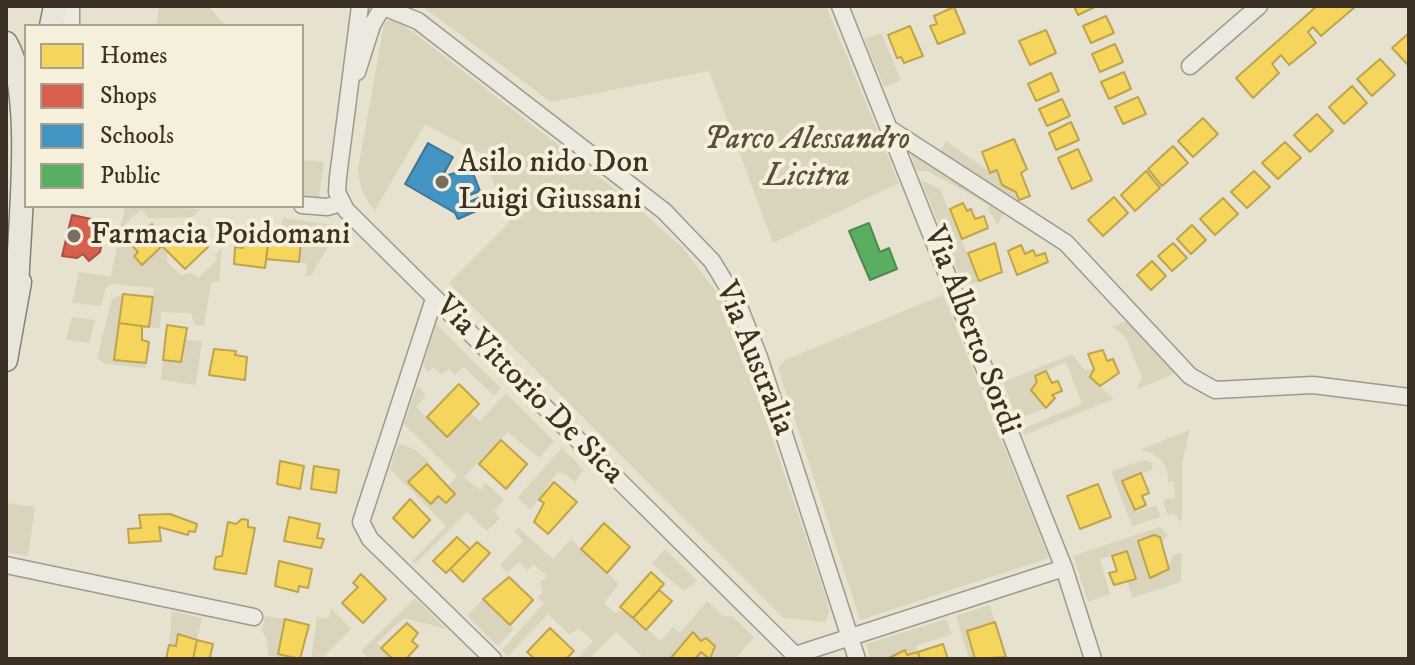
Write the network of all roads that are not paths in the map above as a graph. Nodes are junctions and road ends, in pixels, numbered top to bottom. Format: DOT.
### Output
graph roads {
  1 [pos="360,6"];
  2 [pos="404,6"];
  3 [pos="840,6"];
  4 [pos="1259,6"];
  5 [pos="380,7"];
  6 [pos="418,21"];
  7 [pos="6,42"];
  8 [pos="1190,66"];
  9 [pos="350,88"];
  10 [pos="890,129"];
  11 [pos="341,203"];
  12 [pos="304,205"];
  13 [pos="35,208"];
  14 [pos="17,294"];
  15 [pos="434,299"];
  16 [pos="6,360"];
  17 [pos="1409,397"];
  18 [pos="6,565"];
  19 [pos="1064,568"];
  20 [pos="254,617"];
  21 [pos="851,637"];
  22 [pos="797,657"];
  23 [pos="493,659"];
  24 [pos="857,659"];
  25 [pos="1093,659"];
  1 -- 9 [label="street"];
  2 -- 6 [label="street"];
  3 -- 10 [label="street, Via Alberto Sordi"];
  4 -- 8 [label="street"];
  5 -- 6 [label="street"];
  5 -- 9 [label="street"];
  6 -- 21 [label="street, Via Australia"];
  7 -- 14 [label="main road"];
  9 -- 11 [label="street"];
  10 -- 17 [label="street"];
  10 -- 19 [label="street, Via Alberto Sordi"];
  11 -- 12 [label="street"];
  11 -- 15 [label="street, Via Vittorio De Sica"];
  13 -- 14 [label="main road"];
  14 -- 16 [label="main road"];
  15 -- 22 [label="street, Via Vittorio De Sica"];
  15 -- 23 [label="street"];
  18 -- 20 [label="street"];
  19 -- 21 [label="street"];
  19 -- 25 [label="street, Via Alberto Sordi"];
  21 -- 22 [label="street"];
  21 -- 24 [label="street, Via Australia"];
}
